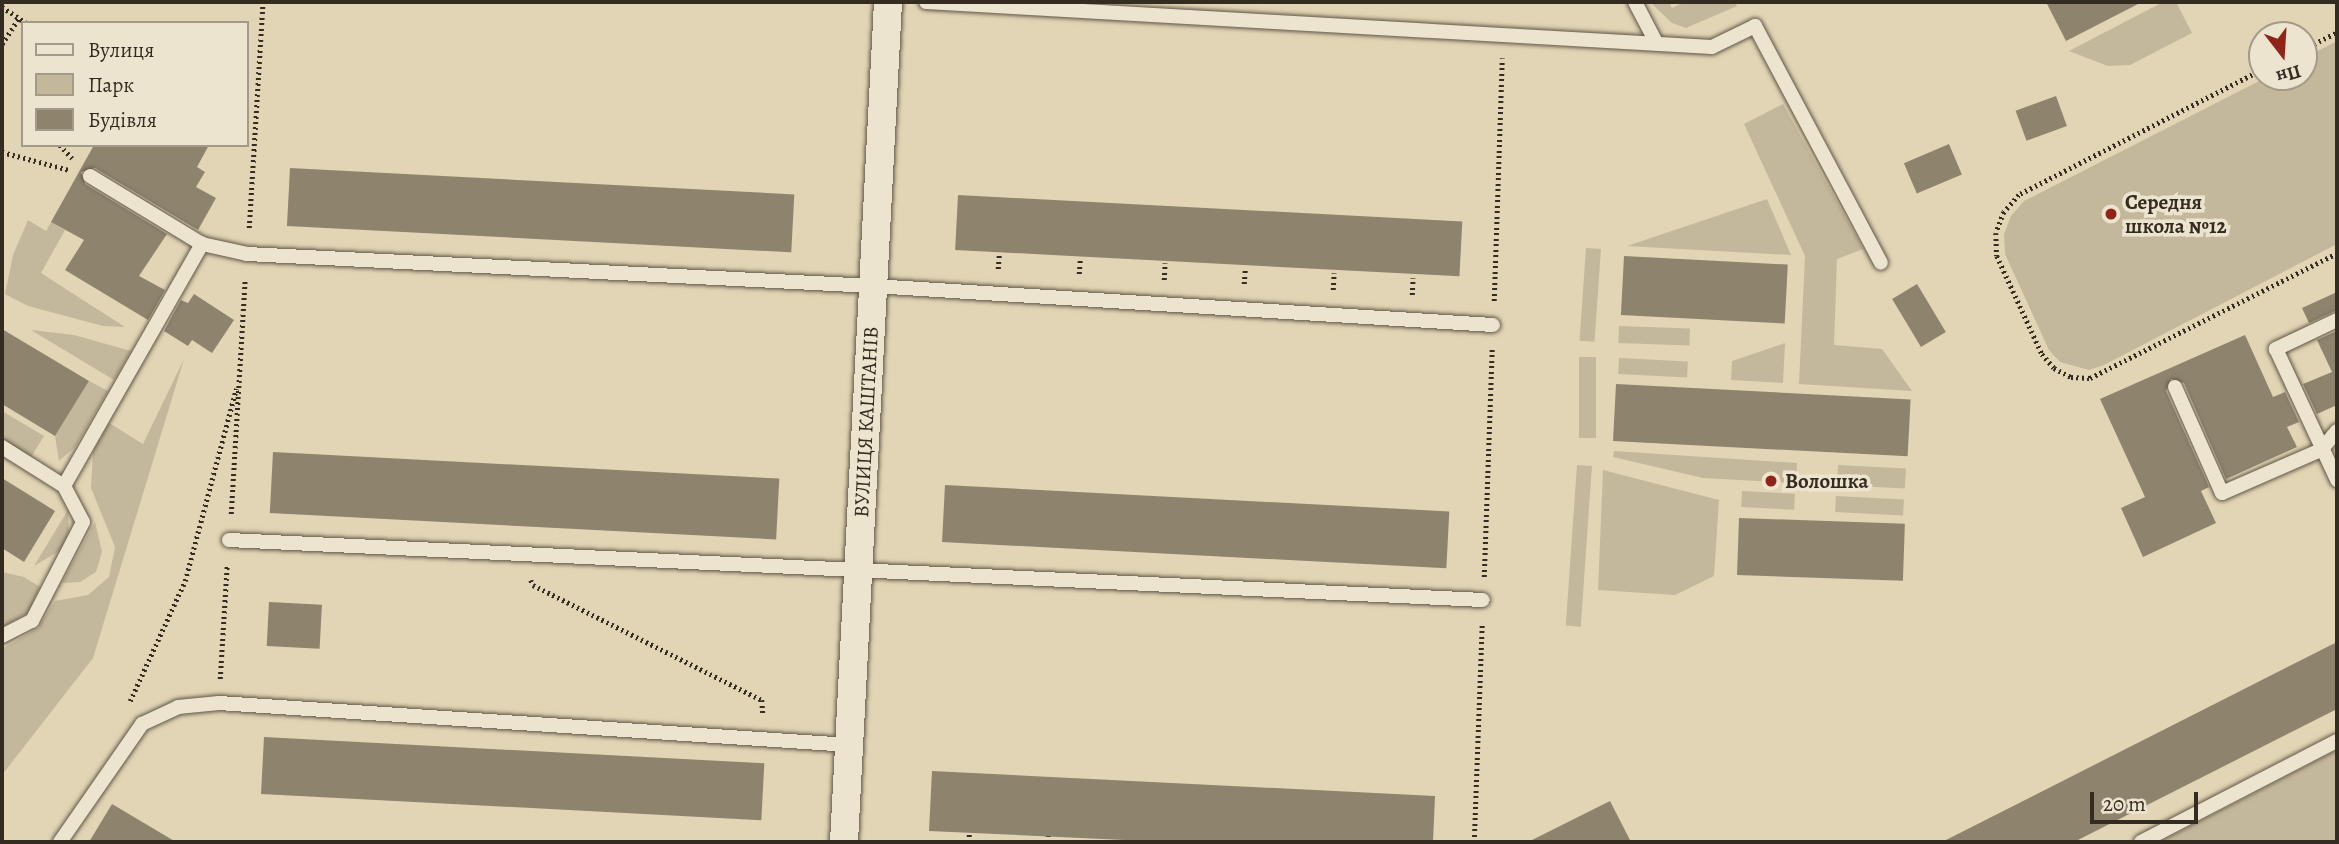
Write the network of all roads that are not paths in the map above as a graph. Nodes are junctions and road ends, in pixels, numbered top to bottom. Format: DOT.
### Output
graph roads {
  1 [pos="888,2"];
  2 [pos="926,2"];
  3 [pos="1635,2"];
  4 [pos="1657,44"];
  5 [pos="90,176"];
  6 [pos="202,244"];
  7 [pos="1881,263"];
  8 [pos="873,286"];
  9 [pos="2337,320"];
  10 [pos="1493,325"];
  11 [pos="2175,387"];
  12 [pos="2337,431"];
  13 [pos="2,447"];
  14 [pos="2321,450"];
  15 [pos="2337,480"];
  16 [pos="64,486"];
  17 [pos="229,540"];
  18 [pos="859,568"];
  19 [pos="1483,600"];
  20 [pos="2,636"];
  21 [pos="2337,741"];
  22 [pos="849,745"];
  23 [pos="60,842"];
  24 [pos="844,842"];
  25 [pos="2141,842"];
  1 -- 8 [label="street, ВУЛИЦЯ КАШТАНІВ"];
  2 -- 4 [label="lane"];
  3 -- 4 [label="lane"];
  4 -- 7 [label="lane"];
  5 -- 6 [label="lane"];
  6 -- 8 [label="lane"];
  6 -- 16 [label="lane"];
  8 -- 10 [label="lane"];
  8 -- 18 [label="street, ВУЛИЦЯ КАШТАНІВ"];
  9 -- 14 [label="lane"];
  11 -- 14 [label="lane"];
  12 -- 14 [label="lane"];
  13 -- 16 [label="lane"];
  14 -- 15 [label="lane"];
  16 -- 20 [label="lane"];
  17 -- 18 [label="lane"];
  18 -- 19 [label="lane"];
  18 -- 22 [label="street, ВУЛИЦЯ КАШТАНІВ"];
  21 -- 25 [label="lane"];
  22 -- 23 [label="lane"];
  22 -- 24 [label="street, ВУЛИЦЯ КАШТАНІВ"];
}
